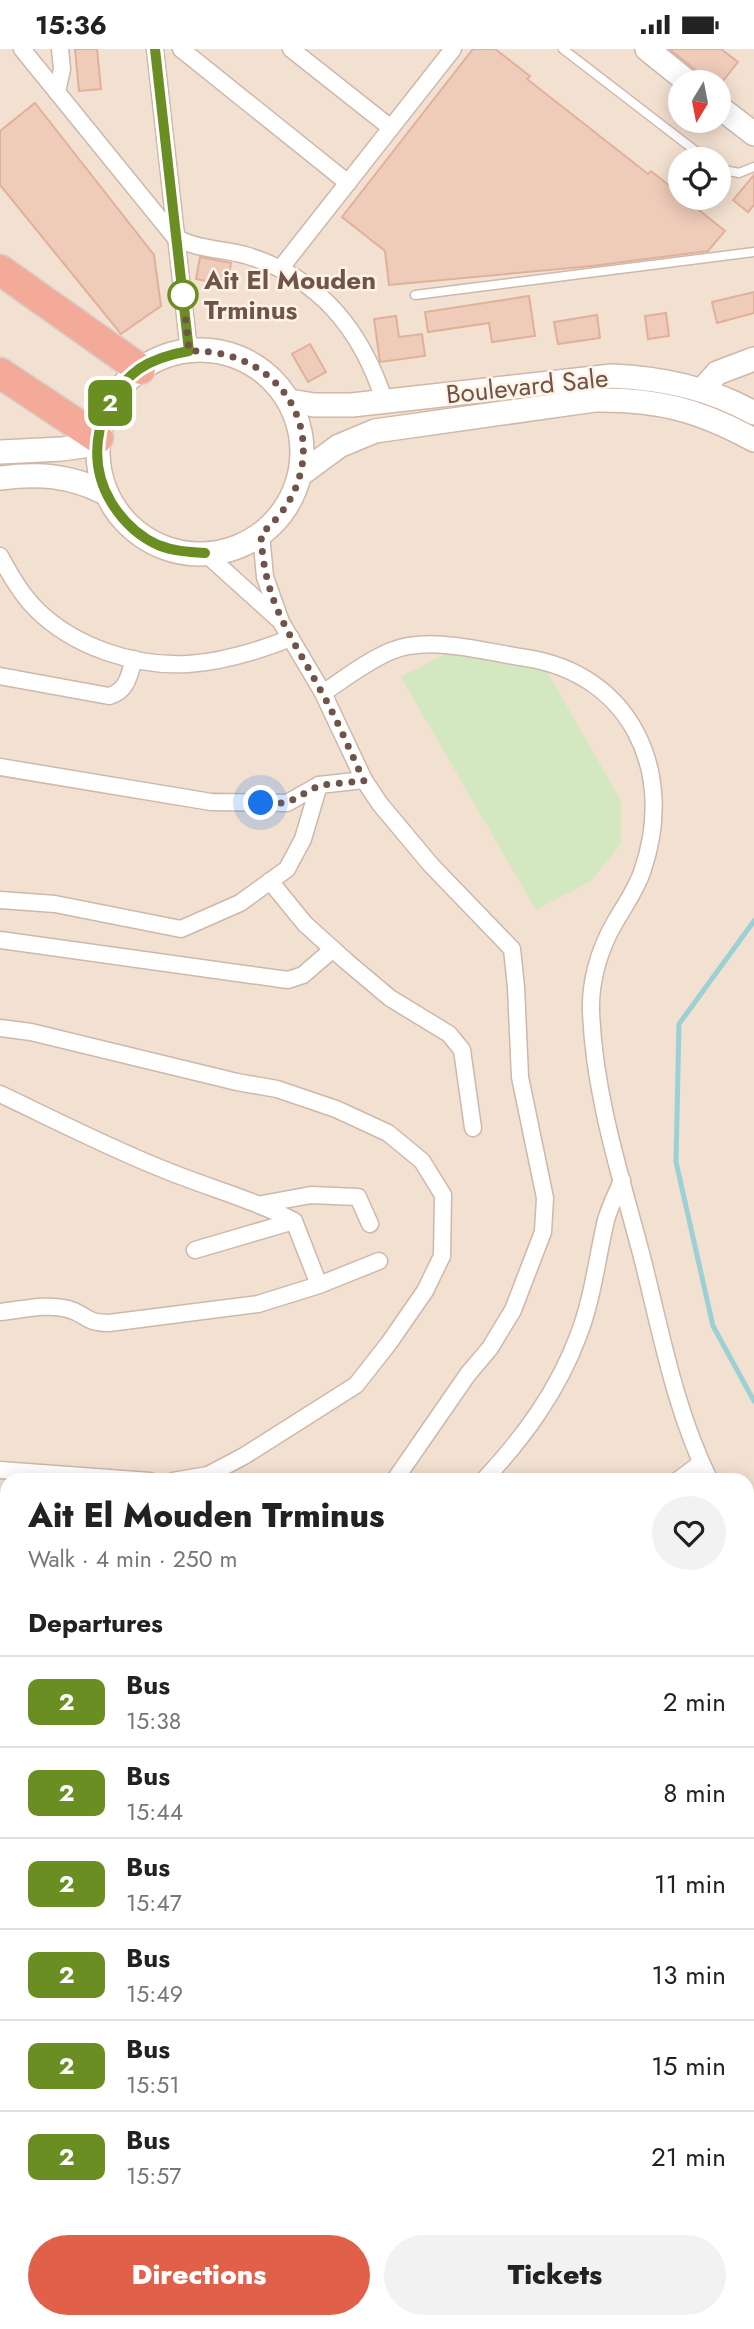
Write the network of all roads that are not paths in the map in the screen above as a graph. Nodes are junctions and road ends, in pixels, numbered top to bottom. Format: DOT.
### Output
graph roads {
  1 [pos="22,49"];
  2 [pos="60,49"];
  3 [pos="155,49"];
  4 [pos="181,49"];
  5 [pos="291,49"];
  6 [pos="453,49"];
  7 [pos="563,49"];
  8 [pos="647,49"];
  9 [pos="673,70"];
  10 [pos="57,92"];
  11 [pos="732,117"];
  12 [pos="391,128"];
  13 [pos="754,134"];
  14 [pos="690,147"];
  15 [pos="754,167"];
  16 [pos="731,172"];
  17 [pos="348,183"];
  18 [pos="177,238"];
  19 [pos="754,252"];
  20 [pos="280,269"];
  21 [pos="0,270"];
  22 [pos="415,295"];
  23 [pos="189,351"];
  24 [pos="754,359"];
  25 [pos="140,369"];
  26 [pos="0,373"];
  27 [pos="702,390"];
  28 [pos="384,400"];
  29 [pos="290,401"];
  30 [pos="352,405"];
  31 [pos="754,413"];
  32 [pos="358,437"];
  33 [pos="754,440"];
  34 [pos="97,441"];
  35 [pos="0,452"];
  36 [pos="301,474"];
  37 [pos="0,478"];
  38 [pos="106,493"];
  39 [pos="261,534"];
  40 [pos="205,553"];
  41 [pos="3,566"];
  42 [pos="281,622"];
  43 [pos="291,638"];
  44 [pos="134,659"];
  45 [pos="0,677"];
  46 [pos="323,693"];
  47 [pos="0,767"];
  48 [pos="364,781"];
  49 [pos="320,785"];
  50 [pos="270,881"];
  51 [pos="0,900"];
  52 [pos="0,940"];
  53 [pos="333,949"];
  54 [pos="0,1028"];
  55 [pos="0,1094"];
  56 [pos="473,1128"];
  57 [pos="622,1180"];
  58 [pos="262,1204"];
  59 [pos="294,1221"];
  60 [pos="370,1224"];
  61 [pos="195,1249"];
  62 [pos="379,1261"];
  63 [pos="319,1285"];
  64 [pos="0,1312"];
  65 [pos="701,1463"];
  66 [pos="0,1470"];
  67 [pos="41,1473"];
  68 [pos="217,1473"];
  69 [pos="400,1473"];
  70 [pos="490,1473"];
  71 [pos="688,1473"];
  72 [pos="706,1473"];
  1 -- 10 [label="street"];
  2 -- 10 [label="street"];
  3 -- 18 [label="street"];
  4 -- 17 [label="street"];
  5 -- 12 [label="street"];
  6 -- 12 [label="street"];
  7 -- 14 [label="lane"];
  8 -- 9 [label="street"];
  10 -- 18 [label="street"];
  11 -- 13 [label="street"];
  12 -- 17 [label="street"];
  15 -- 16 [label="lane"];
  17 -- 20 [label="street"];
  18 -- 20 [label="street"];
  18 -- 23 [label="street"];
  19 -- 22 [label="lane"];
  20 -- 28 [label="street"];
  21 -- 25 [label="highway"];
  23 -- 25 [label="street"];
  23 -- 29 [label="street"];
  24 -- 27 [label="street"];
  25 -- 34 [label="street"];
  26 -- 34 [label="highway"];
  27 -- 28 [label="street, Boulevard Sale"];
  27 -- 31 [label="street, Boulevard Sale"];
  28 -- 30 [label="street, Boulevard Sale"];
  29 -- 30 [label="street, Boulevard Sale"];
  29 -- 36 [label="street"];
  30 -- 32 [label="street"];
  32 -- 33 [label="street"];
  32 -- 36 [label="street"];
  34 -- 35 [label="street"];
  34 -- 38 [label="street"];
  36 -- 39 [label="street"];
  37 -- 38 [label="street"];
  38 -- 40 [label="street"];
  39 -- 40 [label="street"];
  39 -- 42 [label="street"];
  40 -- 42 [label="street"];
  41 -- 44 [label="street"];
  42 -- 43 [label="street"];
  43 -- 44 [label="street"];
  43 -- 46 [label="street"];
  44 -- 45 [label="street"];
  46 -- 48 [label="street"];
  46 -- 57 [label="street"];
  47 -- 49 [label="street"];
  48 -- 49 [label="street"];
  48 -- 69 [label="street"];
  49 -- 50 [label="street"];
  50 -- 51 [label="street"];
  50 -- 53 [label="street"];
  52 -- 53 [label="street"];
  53 -- 56 [label="street"];
  54 -- 68 [label="street"];
  55 -- 58 [label="street"];
  57 -- 65 [label="street"];
  57 -- 70 [label="street"];
  58 -- 59 [label="street"];
  58 -- 60 [label="street"];
  59 -- 61 [label="street"];
  59 -- 63 [label="street"];
  62 -- 63 [label="street"];
  63 -- 64 [label="street"];
  65 -- 71 [label="street"];
  65 -- 72 [label="street"];
  66 -- 67 [label="street"];
}
